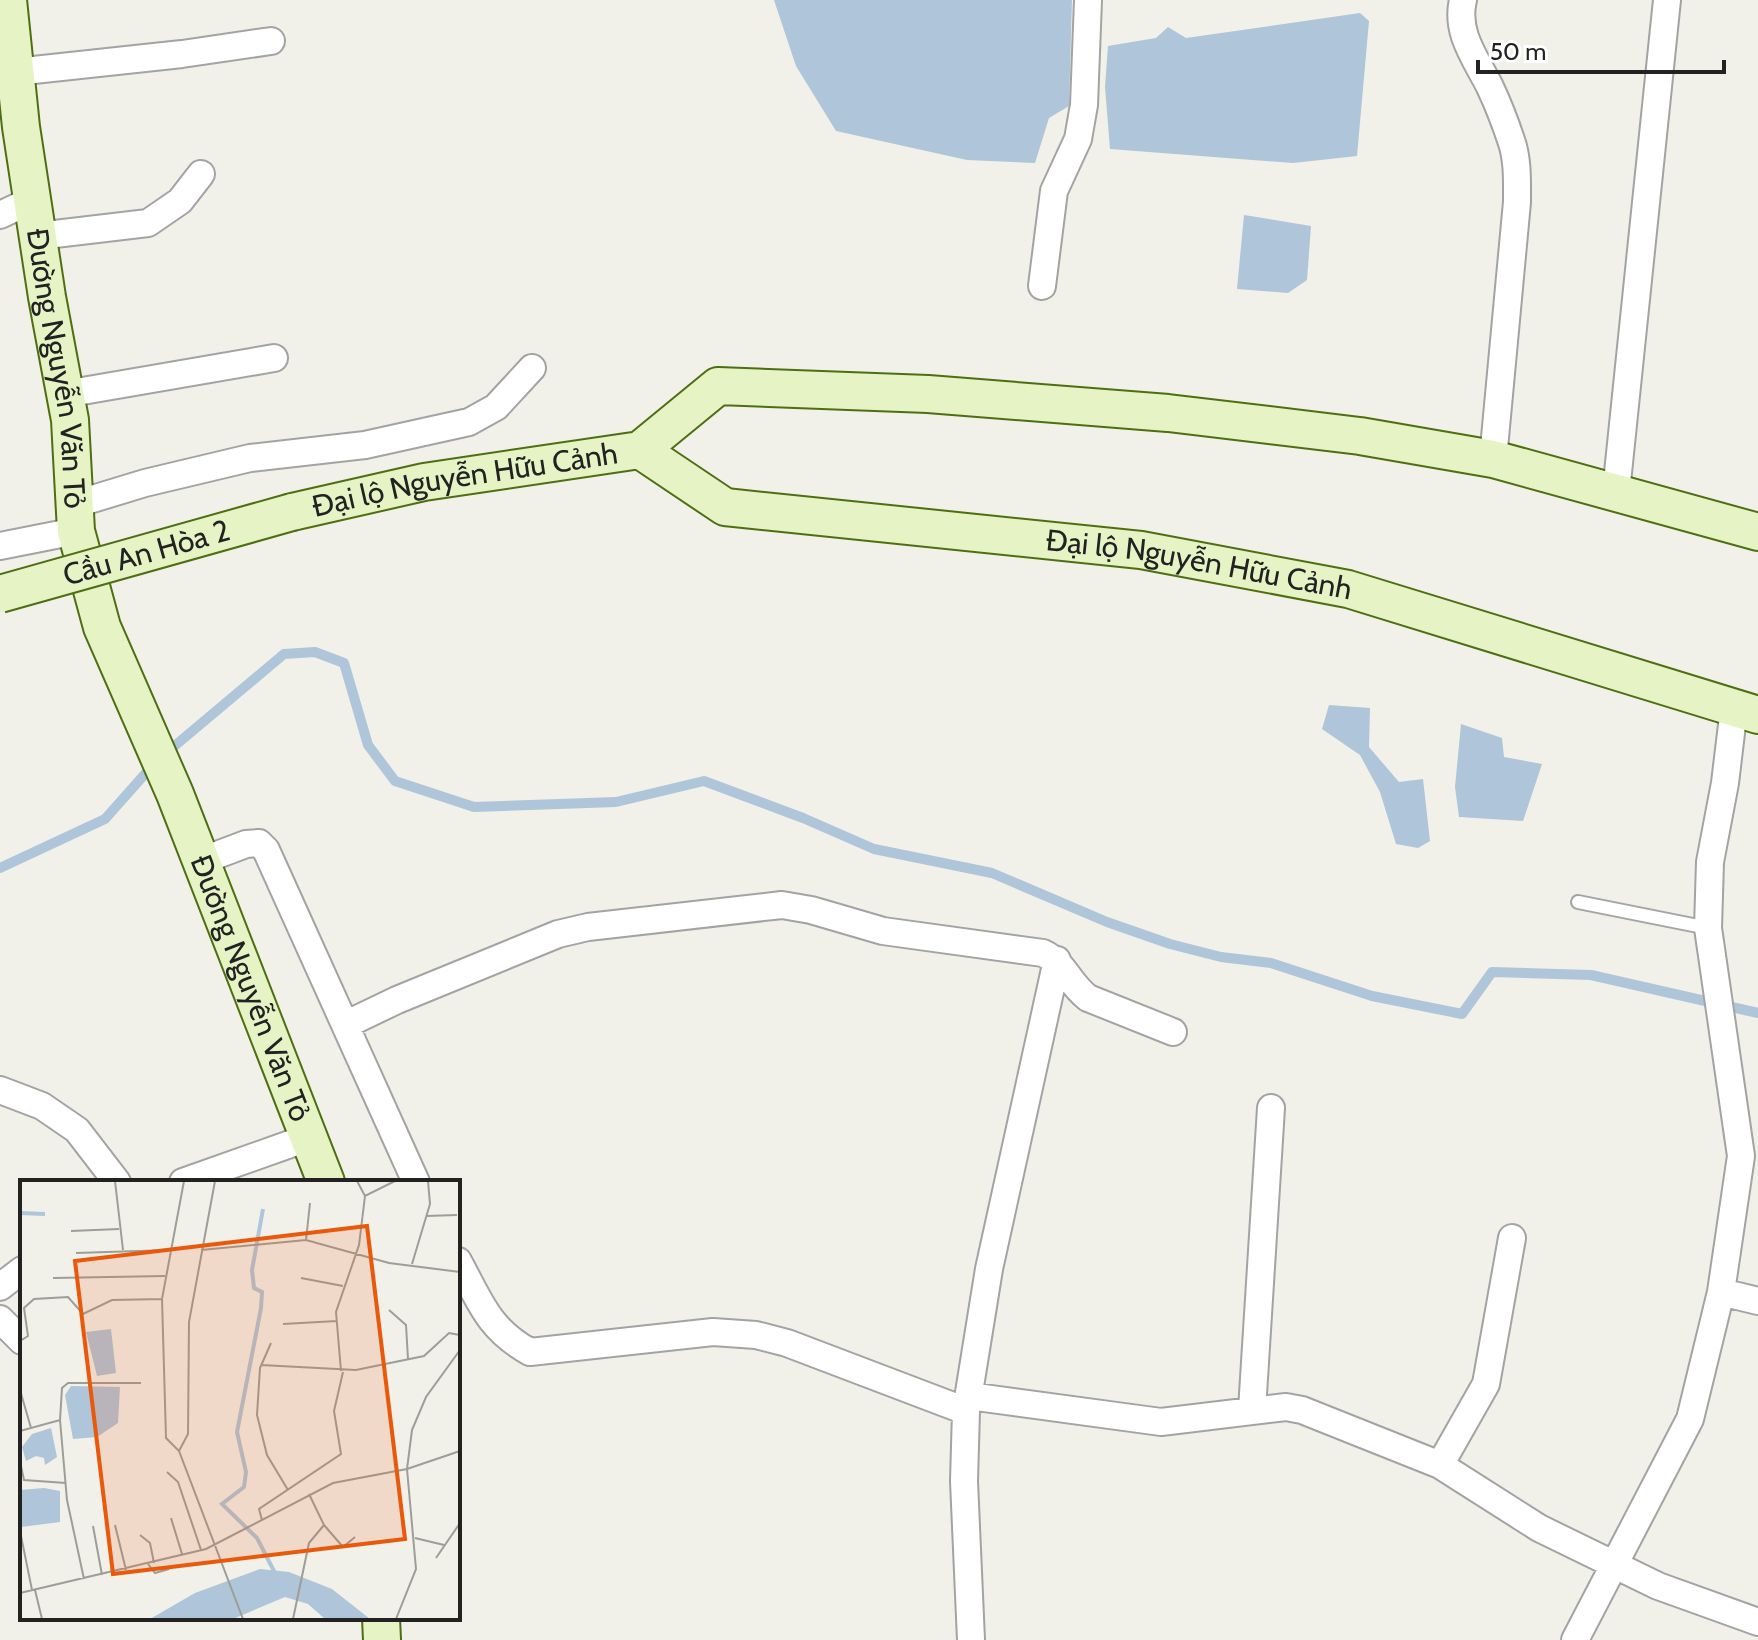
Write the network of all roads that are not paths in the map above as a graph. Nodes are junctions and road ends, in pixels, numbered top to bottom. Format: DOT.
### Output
graph roads {
  1 [pos="8,0"];
  2 [pos="1088,0"];
  3 [pos="1463,0"];
  4 [pos="1667,0"];
  5 [pos="271,41"];
  6 [pos="15,72"];
  7 [pos="201,174"];
  8 [pos="16,208"];
  9 [pos="38,236"];
  10 [pos="1042,286"];
  11 [pos="274,358"];
  12 [pos="532,368"];
  13 [pos="65,394"];
  14 [pos="640,450"];
  15 [pos="1493,459"];
  16 [pos="1616,492"];
  17 [pos="292,512"];
  18 [pos="76,518"];
  19 [pos="1758,532"];
  20 [pos="0,546"];
  21 [pos="0,594"];
  22 [pos="1746,712"];
  23 [pos="201,861"];
  24 [pos="1578,902"];
  25 [pos="1708,928"];
  26 [pos="1057,960"];
  27 [pos="347,1024"];
  28 [pos="1173,1032"];
  29 [pos="0,1090"];
  30 [pos="1271,1108"];
  31 [pos="310,1137"];
  32 [pos="115,1180"];
  33 [pos="189,1180"];
  34 [pos="325,1180"];
  35 [pos="415,1180"];
  36 [pos="1512,1238"];
  37 [pos="460,1265"];
  38 [pos="20,1272"];
  39 [pos="0,1287"];
  40 [pos="1721,1292"];
  41 [pos="1758,1301"];
  42 [pos="0,1319"];
  43 [pos="20,1339"];
  44 [pos="968,1404"];
  45 [pos="1252,1410"];
  46 [pos="1440,1465"];
  47 [pos="1615,1565"];
  48 [pos="381,1620"];
  49 [pos="1758,1622"];
  50 [pos="382,1640"];
  51 [pos="971,1640"];
  52 [pos="1575,1640"];
  1 -- 6 [label="main road, Đường Nguyễn Văn Tỏ"];
  2 -- 10 [label="street"];
  3 -- 15 [label="street"];
  4 -- 16 [label="street"];
  5 -- 6 [label="street"];
  6 -- 8 [label="main road, Đường Nguyễn Văn Tỏ"];
  7 -- 9 [label="street"];
  8 -- 9 [label="main road, Đường Nguyễn Văn Tỏ"];
  9 -- 13 [label="main road, Đường Nguyễn Văn Tỏ"];
  11 -- 13 [label="street"];
  12 -- 18 [label="street"];
  13 -- 18 [label="main road, Đường Nguyễn Văn Tỏ"];
  14 -- 15 [label="main road, Đại lộ Nguyễn Hữu Cảnh"];
  14 -- 17 [label="main road, Đại lộ Nguyễn Hữu Cảnh"];
  14 -- 22 [label="main road, Đại lộ Nguyễn Hữu Cảnh"];
  15 -- 16 [label="main road, Đại lộ Nguyễn Hữu Cảnh"];
  16 -- 19 [label="main road, Đại lộ Nguyễn Hữu Cảnh"];
  17 -- 21 [label="main road, Cầu An Hòa 2, bridge"];
  18 -- 20 [label="street"];
  18 -- 23 [label="main road, Đường Nguyễn Văn Tỏ"];
  22 -- 25 [label="street"];
  23 -- 27 [label="street"];
  23 -- 31 [label="main road, Đường Nguyễn Văn Tỏ"];
  24 -- 25 [label="lane"];
  25 -- 40 [label="street"];
  26 -- 27 [label="street"];
  26 -- 28 [label="street"];
  26 -- 44 [label="street"];
  27 -- 35 [label="street"];
  29 -- 32 [label="street"];
  30 -- 45 [label="street"];
  31 -- 33 [label="street"];
  31 -- 34 [label="main road, Đường Nguyễn Văn Tỏ"];
  36 -- 46 [label="street"];
  37 -- 44 [label="street"];
  38 -- 39 [label="street"];
  40 -- 41 [label="street"];
  40 -- 47 [label="street"];
  42 -- 43 [label="street"];
  44 -- 45 [label="street"];
  44 -- 51 [label="street"];
  45 -- 46 [label="street"];
  46 -- 47 [label="street"];
  47 -- 49 [label="street"];
  47 -- 52 [label="street"];
  48 -- 50 [label="main road"];
}
